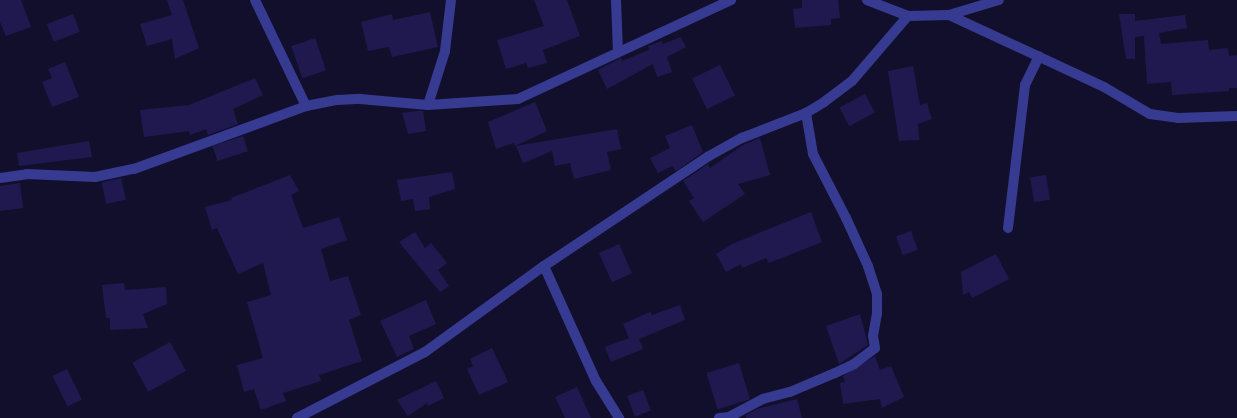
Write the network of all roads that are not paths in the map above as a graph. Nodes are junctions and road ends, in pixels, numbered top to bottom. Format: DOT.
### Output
graph roads {
  1 [pos="256,0"];
  2 [pos="451,0"];
  3 [pos="616,0"];
  4 [pos="731,0"];
  5 [pos="868,0"];
  6 [pos="999,0"];
  7 [pos="949,15"];
  8 [pos="908,16"];
  9 [pos="618,51"];
  10 [pos="1039,56"];
  11 [pos="428,105"];
  12 [pos="306,106"];
  13 [pos="806,113"];
  14 [pos="1237,116"];
  15 [pos="0,178"];
  16 [pos="1008,228"];
  17 [pos="544,266"];
  18 [pos="297,418"];
  19 [pos="619,418"];
  20 [pos="719,418"];
  1 -- 12 [label="street"];
  2 -- 11 [label="street"];
  3 -- 9 [label="street"];
  4 -- 9 [label="street"];
  5 -- 8 [label="street"];
  6 -- 7 [label="street"];
  7 -- 8 [label="street"];
  7 -- 10 [label="street"];
  8 -- 13 [label="street"];
  9 -- 11 [label="street"];
  10 -- 14 [label="street"];
  10 -- 16 [label="street"];
  11 -- 12 [label="street"];
  12 -- 15 [label="street"];
  13 -- 17 [label="street"];
  13 -- 20 [label="street"];
  17 -- 18 [label="street"];
  17 -- 19 [label="street"];
}
